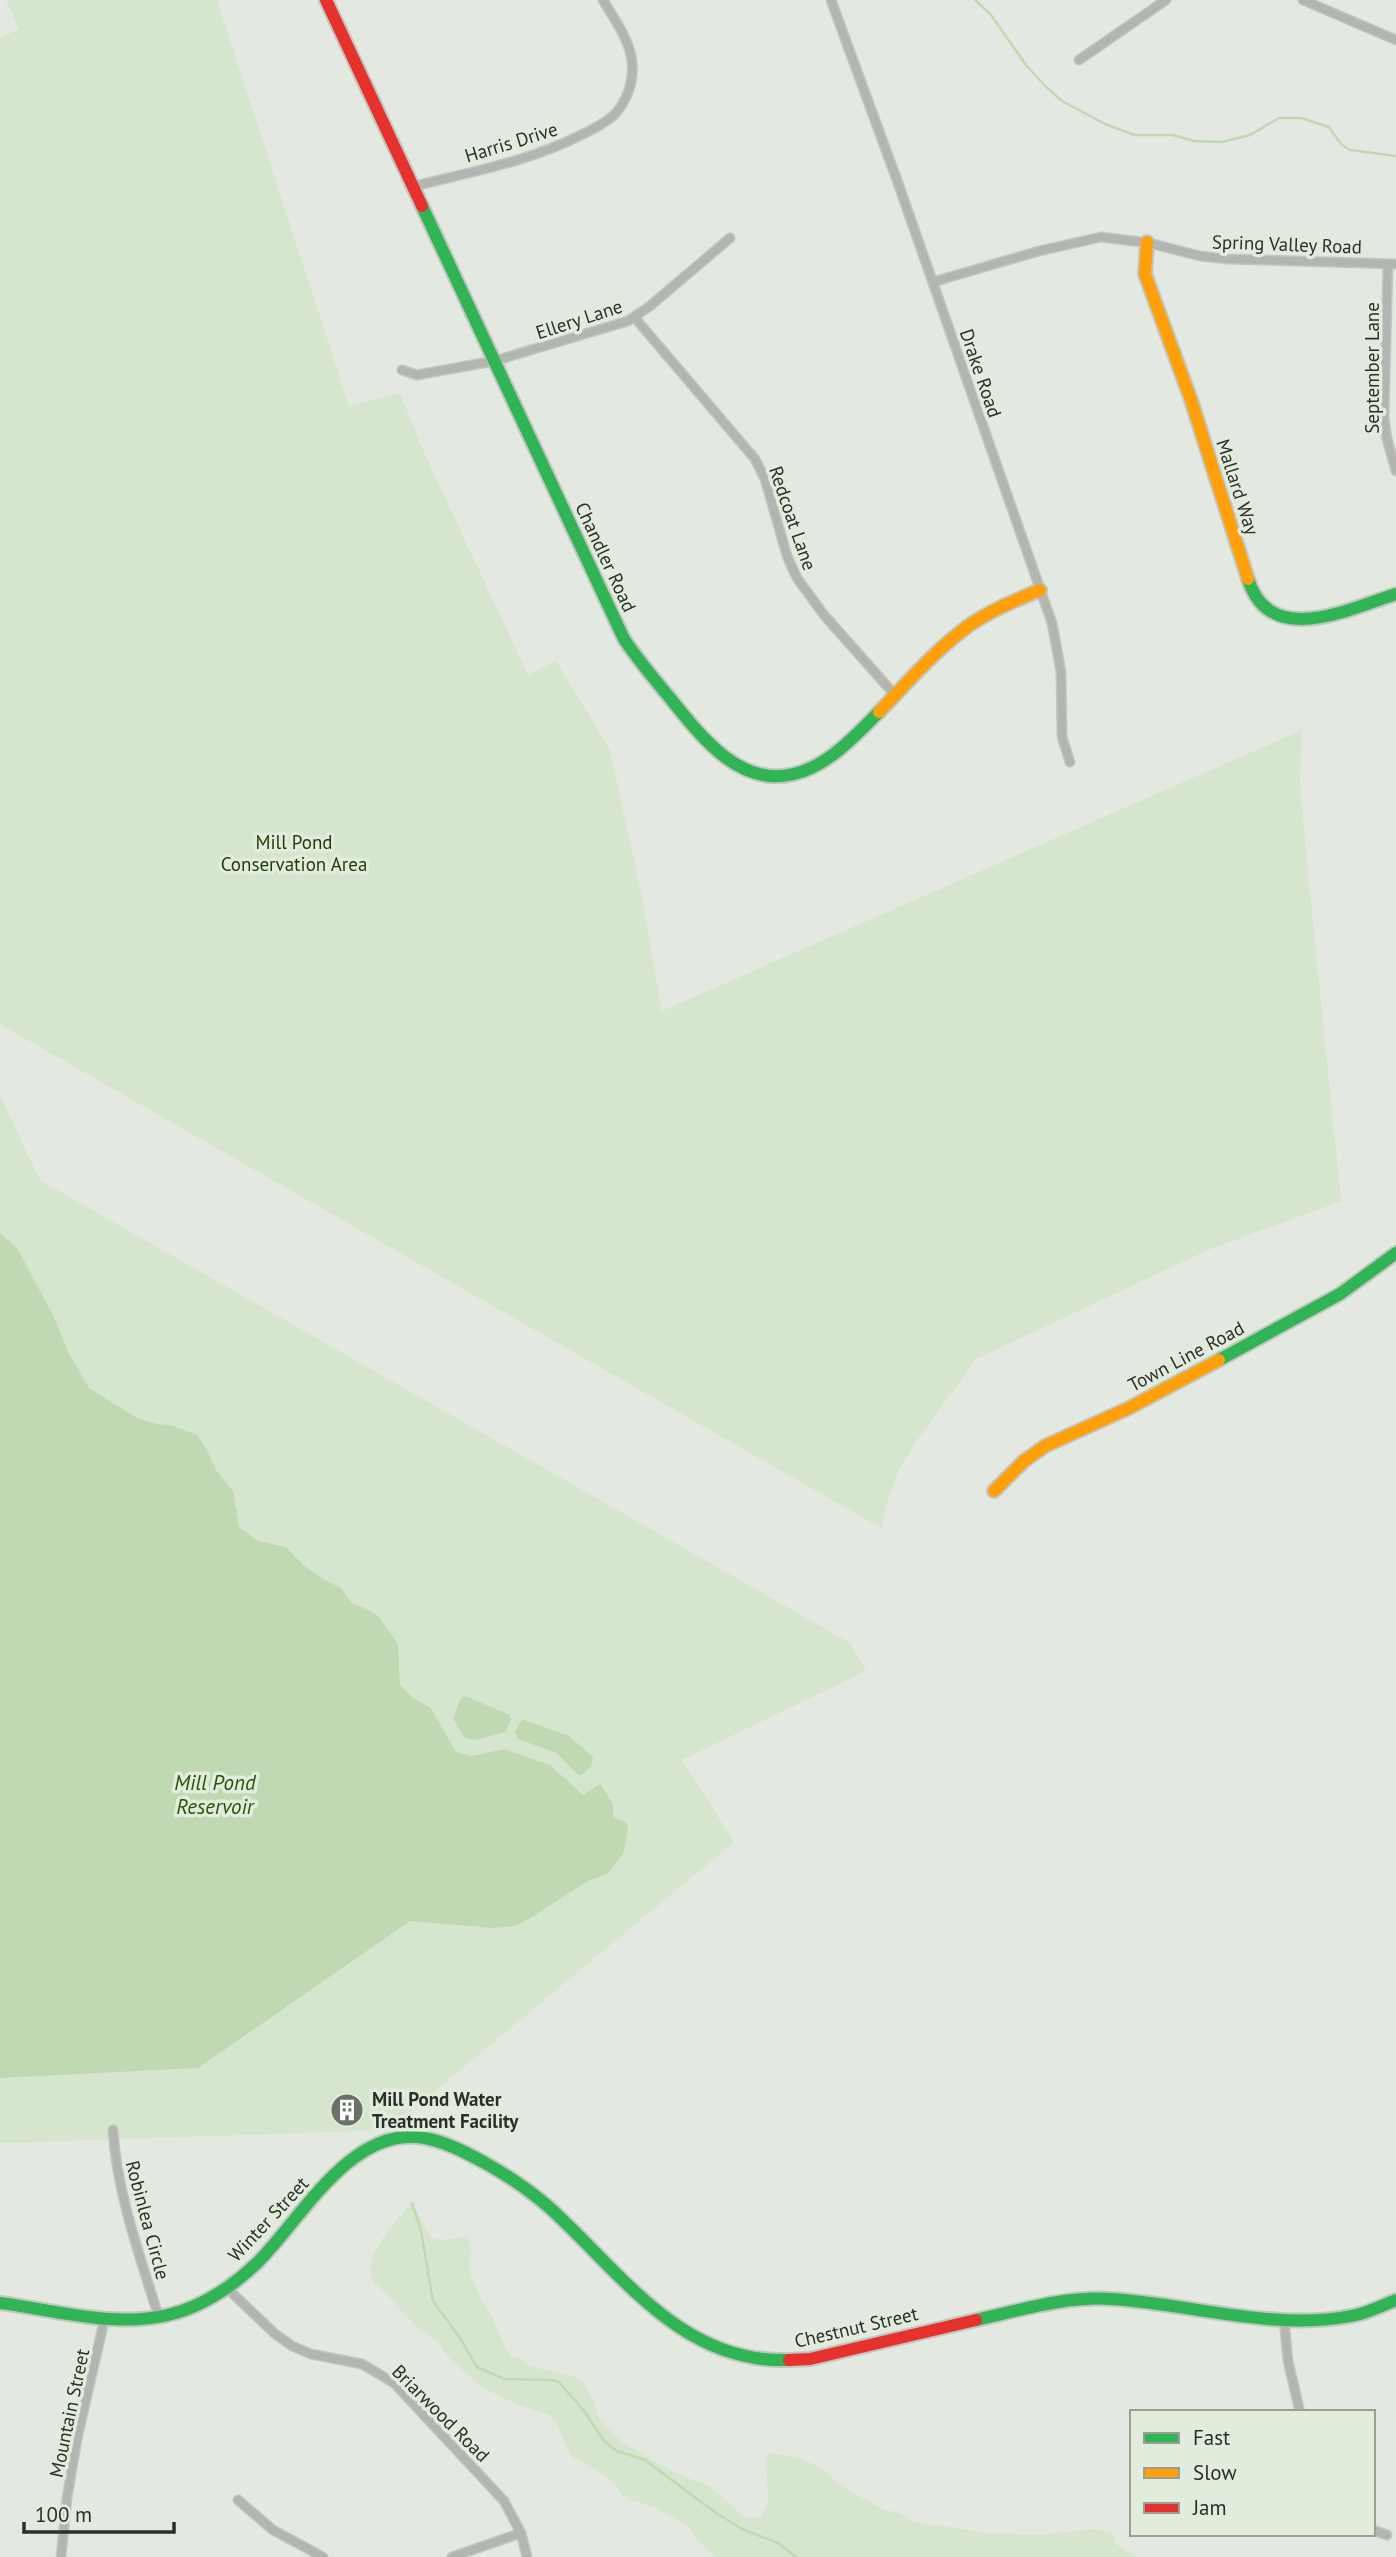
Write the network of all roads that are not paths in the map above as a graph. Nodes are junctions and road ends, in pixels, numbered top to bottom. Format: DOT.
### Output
graph roads {
  1 [pos="326,0"];
  2 [pos="603,0"];
  3 [pos="831,0"];
  4 [pos="1166,0"];
  5 [pos="1303,0"];
  6 [pos="1396,40"];
  7 [pos="1079,60"];
  8 [pos="412,187"];
  9 [pos="730,238"];
  10 [pos="1147,242"];
  11 [pos="1392,264"];
  12 [pos="933,282"];
  13 [pos="635,318"];
  14 [pos="494,361"];
  15 [pos="402,370"];
  16 [pos="1396,471"];
  17 [pos="1040,590"];
  18 [pos="1396,594"];
  19 [pos="895,695"];
  20 [pos="1070,762"];
  21 [pos="1396,1253"];
  22 [pos="994,1491"];
  23 [pos="113,2130"];
  24 [pos="390,2138"];
  25 [pos="227,2288"];
  26 [pos="1396,2300"];
  27 [pos="0,2303"];
  28 [pos="105,2318"];
  29 [pos="159,2318"];
  30 [pos="1284,2319"];
  31 [pos="1300,2410"];
  32 [pos="238,2500"];
  33 [pos="1375,2531"];
  34 [pos="521,2533"];
  35 [pos="1387,2535"];
  36 [pos="61,2557"];
  37 [pos="323,2557"];
  38 [pos="452,2557"];
  39 [pos="527,2557"];
  1 -- 8 [label="street, Chandler Road"];
  2 -- 8 [label="street, Harris Drive"];
  3 -- 12 [label="street, Drake Road"];
  4 -- 7 [label="street"];
  5 -- 6 [label="street"];
  8 -- 14 [label="street, Chandler Road"];
  9 -- 13 [label="street, Ellery Lane"];
  10 -- 11 [label="street, Spring Valley Road"];
  10 -- 12 [label="street, Spring Valley Road"];
  10 -- 18 [label="street, Mallard Way"];
  11 -- 16 [label="street, September Lane"];
  12 -- 17 [label="street, Drake Road"];
  13 -- 14 [label="street, Ellery Lane"];
  13 -- 19 [label="street, Redcoat Lane"];
  14 -- 15 [label="street, Ellery Lane"];
  14 -- 19 [label="street, Chandler Road"];
  17 -- 19 [label="street, Chandler Road"];
  17 -- 20 [label="street, Drake Road"];
  21 -- 22 [label="street, Town Line Road"];
  23 -- 29 [label="street, Robinlea Circle"];
  24 -- 25 [label="street, Winter Street"];
  24 -- 30 [label="street, Chestnut Street"];
  25 -- 29 [label="street, Winter Street"];
  25 -- 34 [label="street, Briarwood Road"];
  26 -- 30 [label="street, Chestnut Street"];
  27 -- 28 [label="street, Winter Street"];
  28 -- 29 [label="street, Winter Street"];
  28 -- 36 [label="street, Mountain Street"];
  30 -- 31 [label="street"];
  32 -- 37 [label="street"];
  33 -- 35 [label="street"];
  34 -- 38 [label="street"];
  34 -- 39 [label="street, Briarwood Road"];
}
